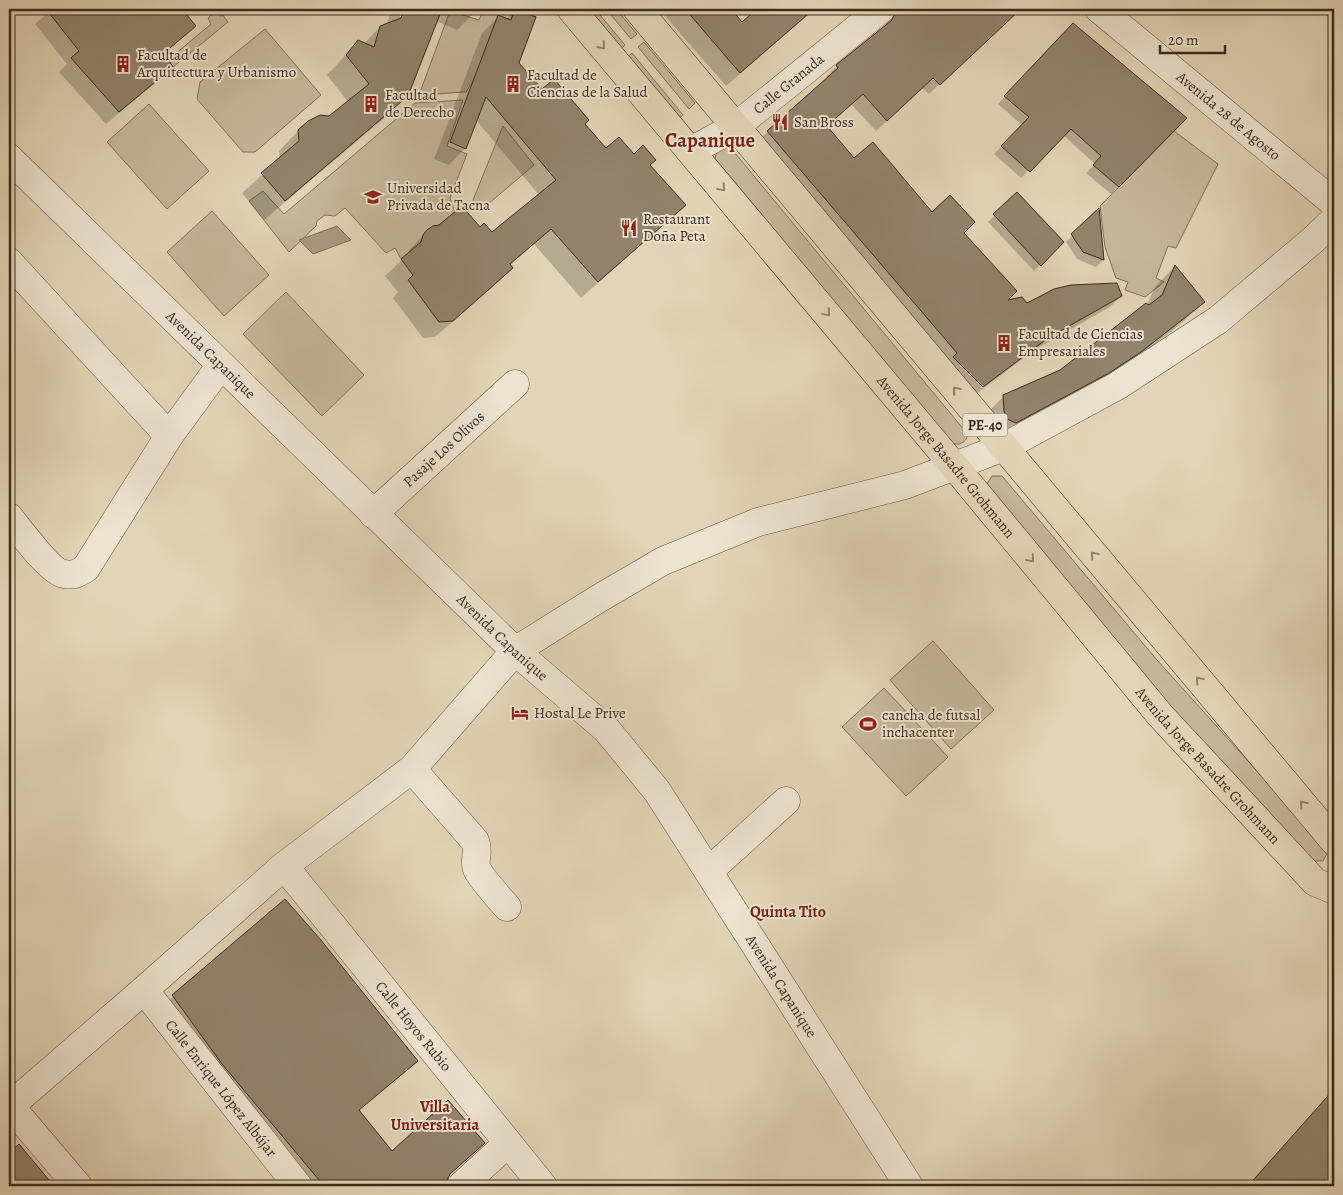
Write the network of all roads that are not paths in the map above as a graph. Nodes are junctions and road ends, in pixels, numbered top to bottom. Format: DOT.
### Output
graph roads {
  1 [pos="571,9"];
  2 [pos="637,9"];
  3 [pos="880,9"];
  4 [pos="1099,9"];
  5 [pos="735,127"];
  6 [pos="691,151"];
  7 [pos="9,158"];
  8 [pos="1334,204"];
  9 [pos="1334,220"];
  10 [pos="9,262"];
  11 [pos="220,365"];
  12 [pos="515,384"];
  13 [pos="169,436"];
  14 [pos="1004,447"];
  15 [pos="955,467"];
  16 [pos="373,514"];
  17 [pos="9,517"];
  18 [pos="515,651"];
  19 [pos="412,769"];
  20 [pos="786,801"];
  21 [pos="1334,842"];
  22 [pos="284,866"];
  23 [pos="709,871"];
  24 [pos="1334,890"];
  25 [pos="507,907"];
  26 [pos="144,990"];
  27 [pos="9,1106"];
  28 [pos="507,1144"];
  29 [pos="78,1186"];
  30 [pos="298,1186"];
  31 [pos="461,1186"];
  32 [pos="543,1186"];
  33 [pos="909,1186"];
  1 -- 6 [label="highway, Avenida Jorge Basadre Grohmann, one-way"];
  2 -- 5 [label="highway, PE-40"];
  3 -- 5 [label="street, Calle Granada"];
  4 -- 8 [label="street, Avenida 28 de Agosto"];
  5 -- 6 [label="street, Calle Granada"];
  14 -- 5 [label="highway, PE-40, one-way"];
  6 -- 15 [label="highway, Avenida Jorge Basadre Grohmann, one-way"];
  7 -- 11 [label="street, Avenida Capanique"];
  9 -- 14 [label="street"];
  10 -- 13 [label="street"];
  11 -- 13 [label="street"];
  11 -- 16 [label="street, Avenida Capanique"];
  12 -- 16 [label="street, Pasaje Los Olivos"];
  13 -- 17 [label="street"];
  14 -- 15 [label="street"];
  21 -- 14 [label="highway, PE-40, one-way"];
  15 -- 18 [label="street"];
  15 -- 24 [label="highway, Avenida Jorge Basadre Grohmann, one-way"];
  16 -- 18 [label="street, Avenida Capanique"];
  18 -- 19 [label="street"];
  18 -- 23 [label="street, Avenida Capanique"];
  19 -- 22 [label="street"];
  19 -- 25 [label="street"];
  20 -- 23 [label="street"];
  22 -- 26 [label="street"];
  22 -- 28 [label="street, Calle Hoyos Rubio"];
  23 -- 33 [label="street, Avenida Capanique"];
  26 -- 27 [label="street"];
  26 -- 30 [label="street, Calle Enrique López Albújar"];
  27 -- 29 [label="street"];
  28 -- 31 [label="street"];
  28 -- 32 [label="street, Calle Hoyos Rubio"];
}
